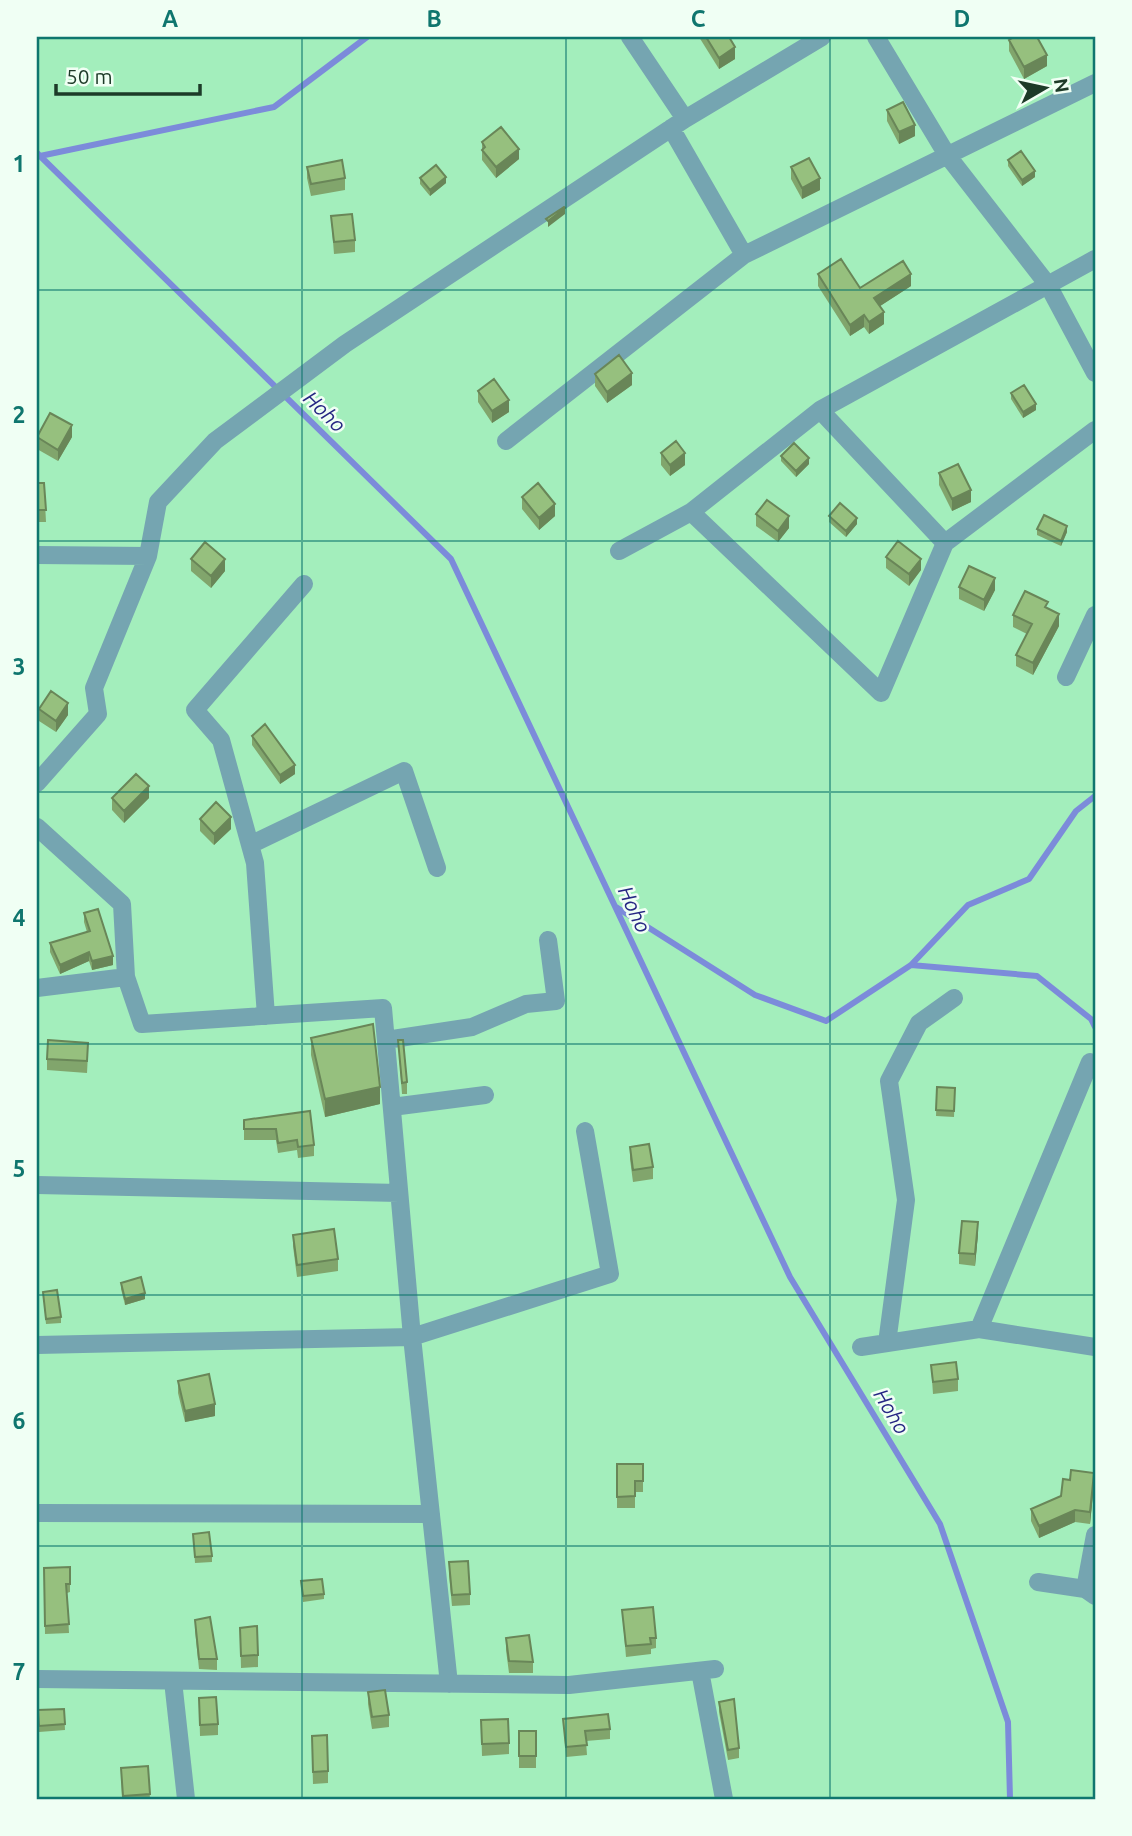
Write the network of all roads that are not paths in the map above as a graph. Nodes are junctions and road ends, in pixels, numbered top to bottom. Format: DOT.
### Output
graph roads {
  1 [pos="630,37"];
  2 [pos="821,37"];
  3 [pos="876,37"];
  4 [pos="1095,83"];
  5 [pos="678,124"];
  6 [pos="947,155"];
  7 [pos="744,255"];
  8 [pos="1095,259"];
  9 [pos="1048,285"];
  10 [pos="1095,373"];
  11 [pos="820,410"];
  12 [pos="1095,430"];
  13 [pos="506,441"];
  14 [pos="691,512"];
  15 [pos="945,543"];
  16 [pos="619,551"];
  17 [pos="37,555"];
  18 [pos="148,555"];
  19 [pos="304,584"];
  20 [pos="1095,615"];
  21 [pos="1066,677"];
  22 [pos="37,783"];
  23 [pos="37,827"];
  24 [pos="250,845"];
  25 [pos="437,868"];
  26 [pos="548,940"];
  27 [pos="126,977"];
  28 [pos="37,988"];
  29 [pos="954,998"];
  30 [pos="267,1016"];
  31 [pos="386,1040"];
  32 [pos="1090,1062"];
  33 [pos="485,1095"];
  34 [pos="392,1107"];
  35 [pos="585,1130"];
  36 [pos="37,1185"];
  37 [pos="399,1193"];
  38 [pos="979,1329"];
  39 [pos="412,1337"];
  40 [pos="887,1343"];
  41 [pos="37,1345"];
  42 [pos="860,1347"];
  43 [pos="1095,1347"];
  44 [pos="37,1513"];
  45 [pos="431,1514"];
  46 [pos="1095,1535"];
  47 [pos="1038,1582"];
  48 [pos="1090,1592"];
  49 [pos="37,1679"];
  50 [pos="173,1681"];
  51 [pos="449,1684"];
  52 [pos="186,1799"];
  53 [pos="724,1799"];
  1 -- 5 [label="street"];
  2 -- 5 [label="street"];
  3 -- 6 [label="street"];
  4 -- 6 [label="street"];
  5 -- 7 [label="street"];
  5 -- 18 [label="street"];
  6 -- 7 [label="street"];
  6 -- 9 [label="street"];
  7 -- 13 [label="street"];
  8 -- 9 [label="street"];
  9 -- 10 [label="street"];
  9 -- 11 [label="street"];
  11 -- 14 [label="street"];
  11 -- 15 [label="street"];
  12 -- 15 [label="street"];
  14 -- 15 [label="street"];
  14 -- 16 [label="street"];
  17 -- 18 [label="street"];
  18 -- 22 [label="street"];
  19 -- 24 [label="street"];
  20 -- 21 [label="street"];
  23 -- 27 [label="street"];
  24 -- 25 [label="street"];
  24 -- 30 [label="street"];
  26 -- 31 [label="street"];
  27 -- 28 [label="street"];
  27 -- 30 [label="street"];
  29 -- 40 [label="street"];
  30 -- 31 [label="street"];
  31 -- 34 [label="street"];
  32 -- 38 [label="street"];
  33 -- 34 [label="street"];
  34 -- 37 [label="street"];
  35 -- 39 [label="street"];
  36 -- 37 [label="street"];
  37 -- 39 [label="street"];
  38 -- 40 [label="street"];
  38 -- 43 [label="street"];
  39 -- 41 [label="street"];
  39 -- 45 [label="street"];
  40 -- 42 [label="street"];
  44 -- 45 [label="street"];
  45 -- 51 [label="street"];
  46 -- 48 [label="street"];
  47 -- 48 [label="street"];
  49 -- 50 [label="street"];
  50 -- 51 [label="street"];
  50 -- 52 [label="street"];
  51 -- 53 [label="street"];
}
